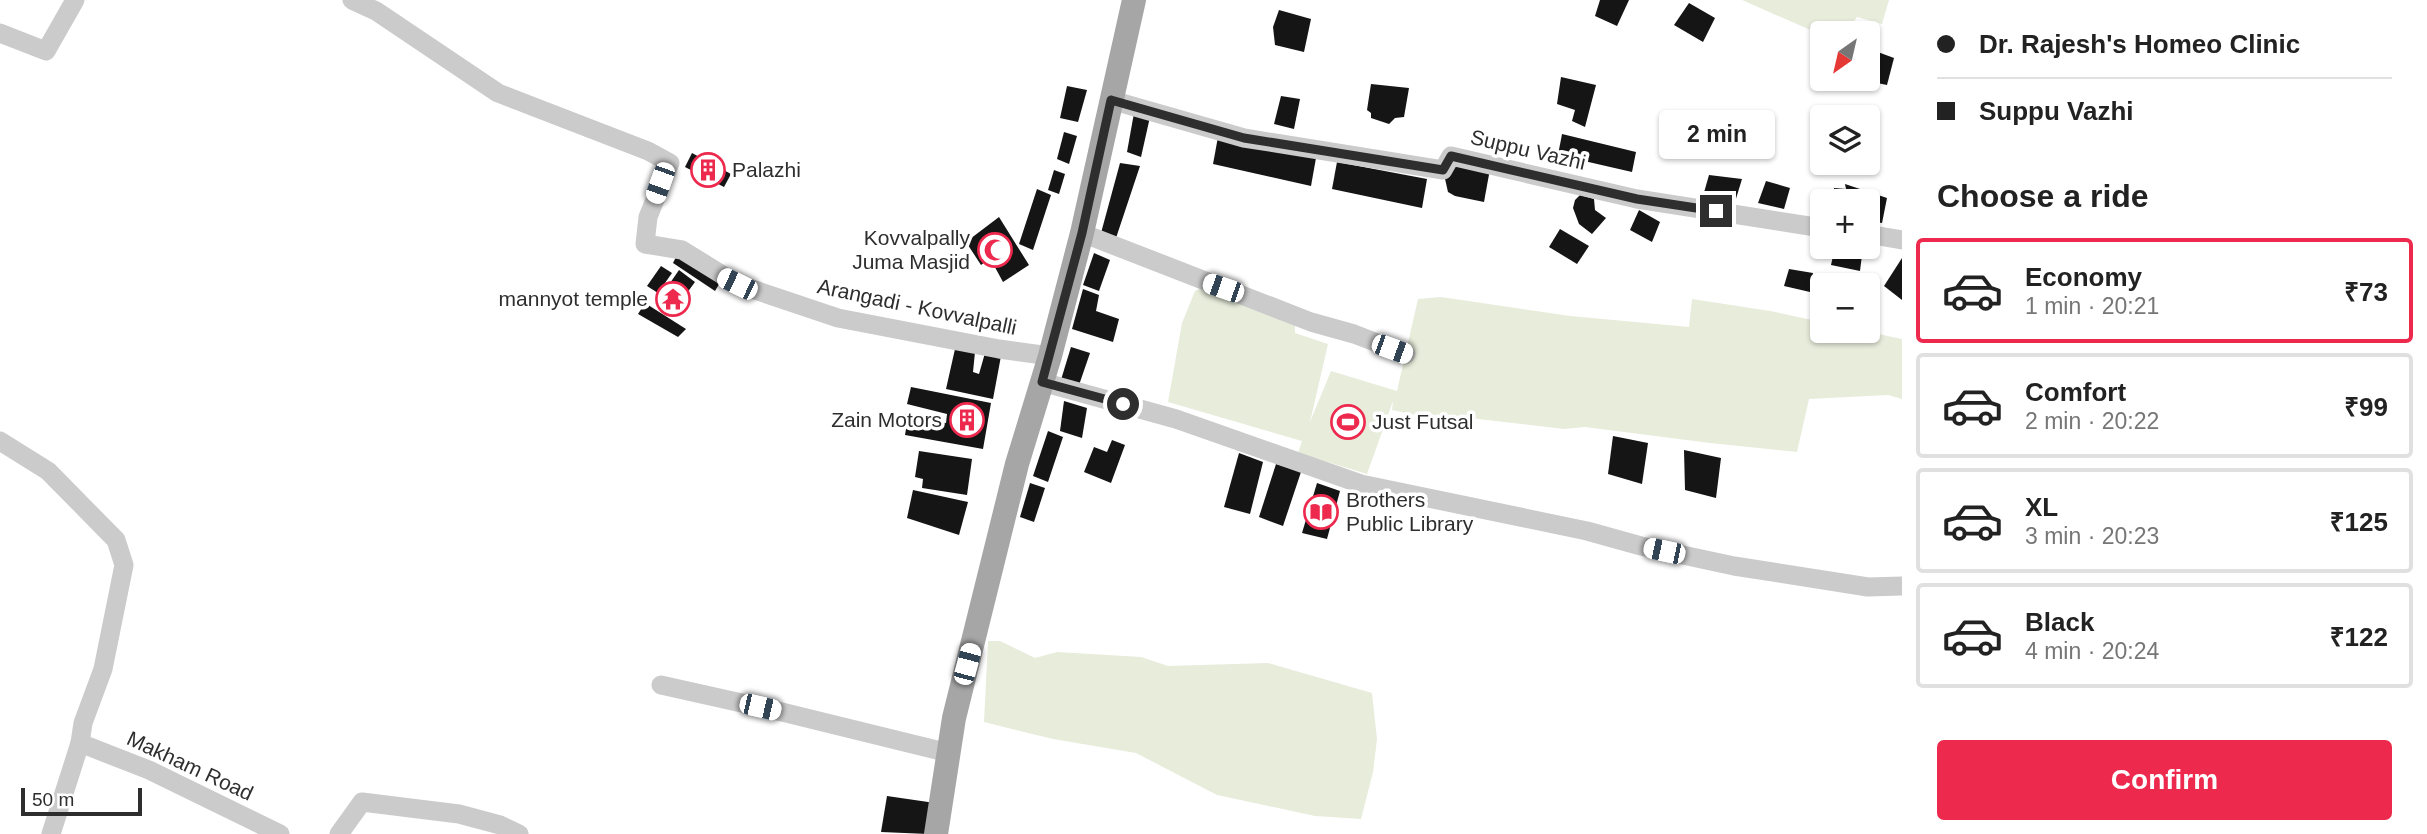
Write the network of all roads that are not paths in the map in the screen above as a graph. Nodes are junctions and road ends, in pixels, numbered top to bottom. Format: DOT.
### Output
graph roads {
  1 [pos="75,0"];
  2 [pos="352,0"];
  3 [pos="1134,0"];
  4 [pos="0,33"];
  5 [pos="1111,100"];
  6 [pos="1810,226"];
  7 [pos="1082,233"];
  8 [pos="1880,236"];
  9 [pos="1902,240"];
  10 [pos="1406,354"];
  11 [pos="1050,356"];
  12 [pos="1042,382"];
  13 [pos="0,441"];
  14 [pos="1902,586"];
  15 [pos="660,685"];
  16 [pos="80,743"];
  17 [pos="948,753"];
  18 [pos="51,834"];
  19 [pos="279,834"];
  20 [pos="339,834"];
  21 [pos="519,834"];
  22 [pos="936,834"];
  1 -- 4 [label="street"];
  2 -- 11 [label="street, Arangadi - Kovvalpalli"];
  3 -- 5 [label="main road"];
  5 -- 6 [label="street, Suppu Vazhi"];
  5 -- 7 [label="main road"];
  7 -- 10 [label="street"];
  7 -- 11 [label="main road"];
  8 -- 9 [label="street"];
  11 -- 12 [label="main road"];
  12 -- 14 [label="street"];
  12 -- 17 [label="main road"];
  13 -- 16 [label="street"];
  15 -- 17 [label="street"];
  16 -- 18 [label="street"];
  16 -- 19 [label="street, Makham Road"];
  17 -- 22 [label="main road"];
  20 -- 21 [label="street"];
}
